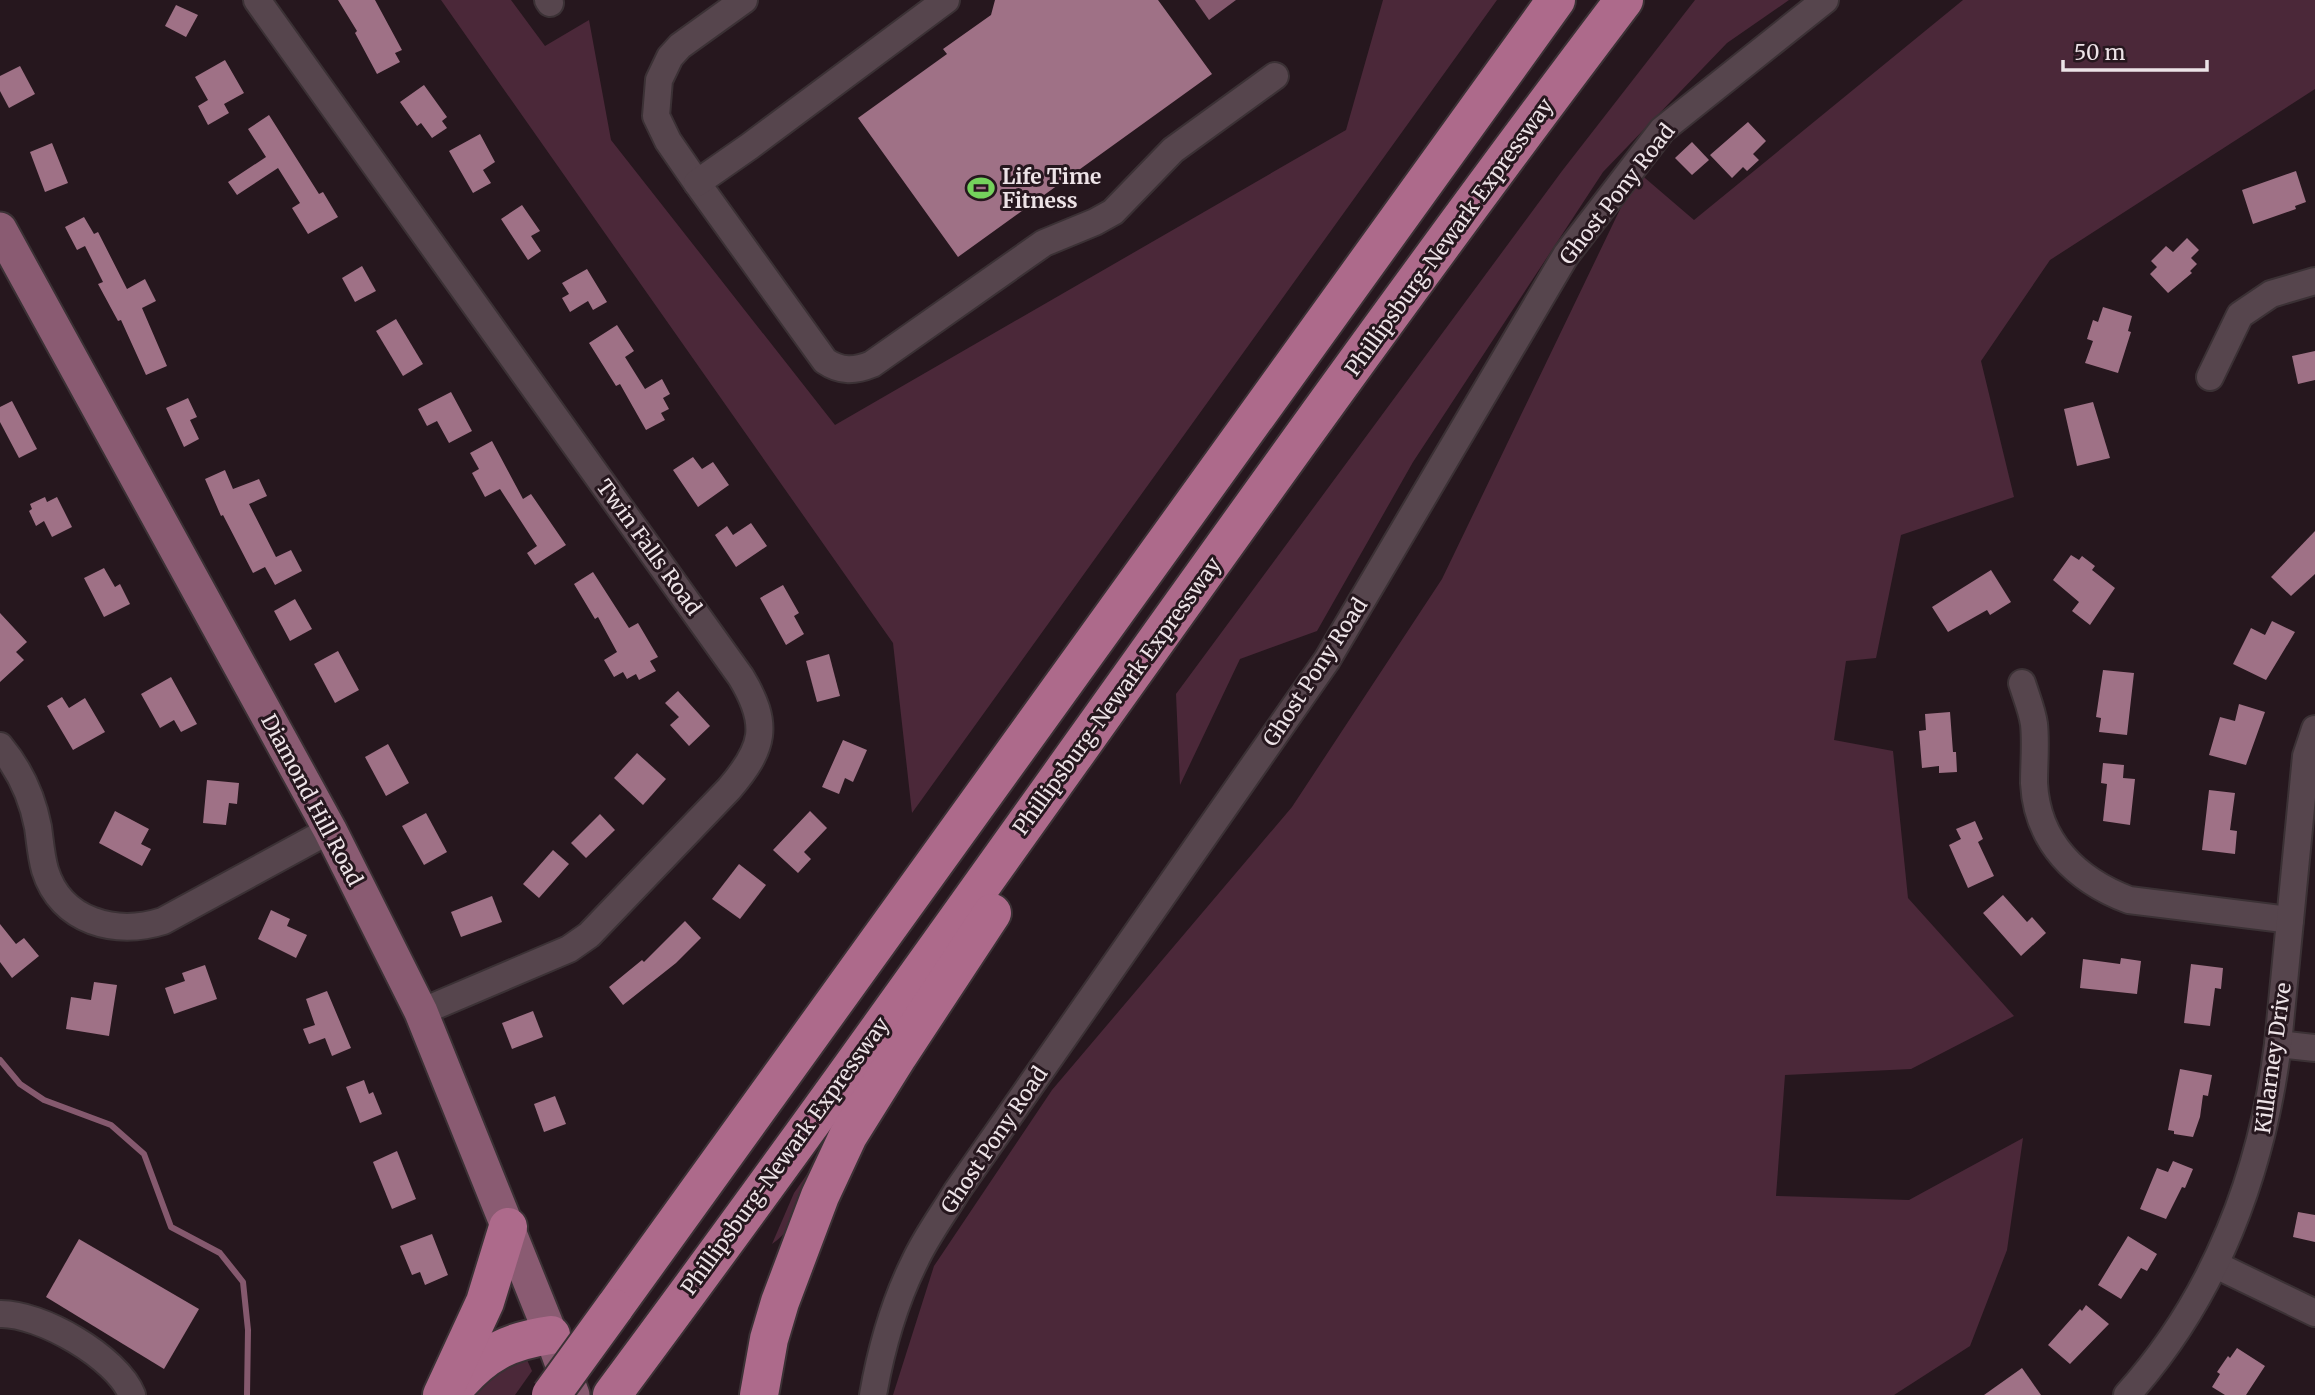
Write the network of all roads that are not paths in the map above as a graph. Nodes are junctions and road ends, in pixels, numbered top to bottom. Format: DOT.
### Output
graph roads {
  1 [pos="257,0"];
  2 [pos="744,0"];
  3 [pos="946,0"];
  4 [pos="1556,0"];
  5 [pos="1624,0"];
  6 [pos="1825,0"];
  7 [pos="1275,76"];
  8 [pos="697,183"];
  9 [pos="0,229"];
  10 [pos="2315,281"];
  11 [pos="2210,377"];
  12 [pos="2022,683"];
  13 [pos="1102,719"];
  14 [pos="2315,729"];
  15 [pos="0,746"];
  16 [pos="330,830"];
  17 [pos="2290,920"];
  18 [pos="421,1012"];
  19 [pos="2278,1044"];
  20 [pos="2315,1048"];
  21 [pos="508,1227"];
  22 [pos="2216,1265"];
  23 [pos="2315,1313"];
  24 [pos="0,1314"];
  25 [pos="551,1335"];
  26 [pos="132,1395"];
  27 [pos="442,1395"];
  28 [pos="449,1395"];
  29 [pos="551,1395"];
  30 [pos="573,1395"];
  31 [pos="612,1395"];
  32 [pos="759,1395"];
  33 [pos="873,1395"];
  34 [pos="2127,1395"];
  1 -- 18 [label="street, Twin Falls Road"];
  2 -- 8 [label="street"];
  3 -- 8 [label="street"];
  4 -- 29 [label="highway, bridge"];
  5 -- 13 [label="highway, Phillipsburg-Newark Expressway"];
  6 -- 33 [label="street, Ghost Pony Road"];
  7 -- 8 [label="street"];
  9 -- 16 [label="main road, Diamond Hill Road"];
  10 -- 11 [label="street"];
  12 -- 17 [label="street"];
  13 -- 31 [label="highway, Phillipsburg-Newark Expressway"];
  13 -- 32 [label="highway"];
  14 -- 17 [label="street, Killarney Drive"];
  15 -- 16 [label="street"];
  16 -- 18 [label="main road, Diamond Hill Road"];
  17 -- 19 [label="street, Killarney Drive"];
  18 -- 21 [label="main road, Diamond Hill Road"];
  19 -- 20 [label="street"];
  19 -- 22 [label="street, Killarney Drive"];
  21 -- 25 [label="main road, Diamond Hill Road"];
  21 -- 27 [label="highway"];
  22 -- 23 [label="street"];
  22 -- 34 [label="street, Killarney Drive"];
  24 -- 26 [label="street"];
  25 -- 28 [label="highway"];
  25 -- 30 [label="main road, Diamond Hill Road"];
}
